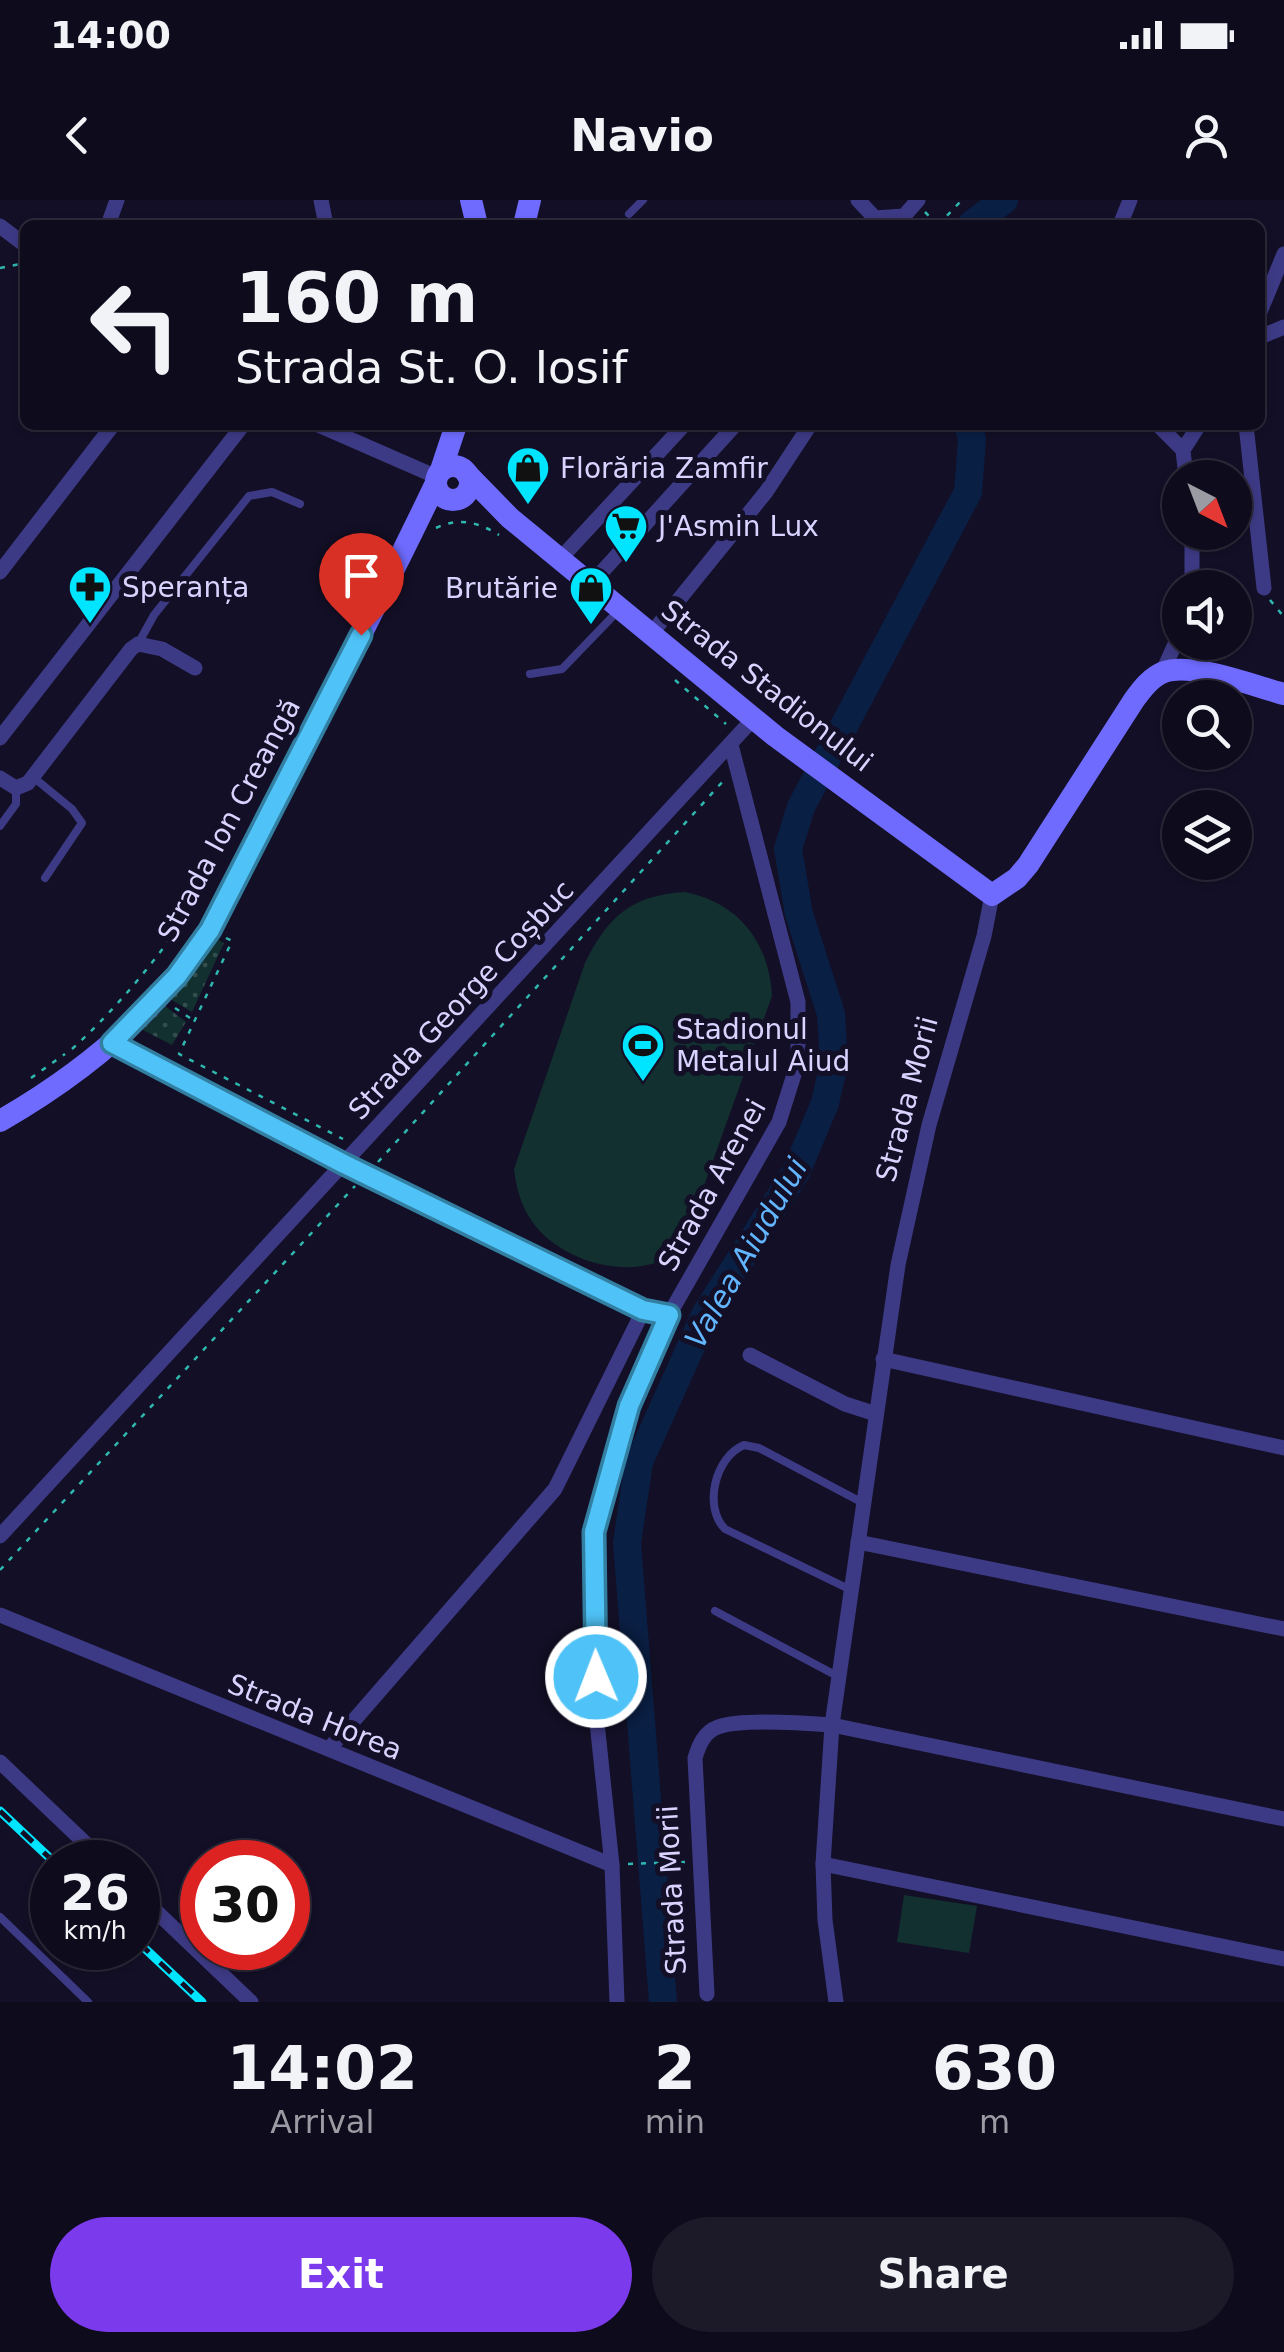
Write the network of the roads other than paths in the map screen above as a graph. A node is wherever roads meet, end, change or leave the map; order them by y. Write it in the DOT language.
graph roads {
  1 [pos="643,200"];
  2 [pos="892,200"];
  3 [pos="918,200"];
  4 [pos="628,214"];
  5 [pos="905,220"];
  6 [pos="1284,254"];
  7 [pos="1265,300"];
  8 [pos="109,430"];
  9 [pos="239,430"];
  10 [pos="330,430"];
  11 [pos="456,430"];
  12 [pos="679,430"];
  13 [pos="730,430"];
  14 [pos="807,430"];
  15 [pos="1163,430"];
  16 [pos="1195,430"];
  17 [pos="1247,430"];
  18 [pos="1183,450"];
  19 [pos="1184,460"];
  20 [pos="449,482"];
  21 [pos="300,504"];
  22 [pos="560,559"];
  23 [pos="0,572"];
  24 [pos="591,584"];
  25 [pos="1264,588"];
  26 [pos="620,608"];
  27 [pos="651,634"];
  28 [pos="138,644"];
  29 [pos="1168,660"];
  30 [pos="195,668"];
  31 [pos="1162,673"];
  32 [pos="530,674"];
  33 [pos="1284,694"];
  34 [pos="754,718"];
  35 [pos="0,738"];
  36 [pos="731,745"];
  37 [pos="33,777"];
  38 [pos="0,778"];
  39 [pos="16,788"];
  40 [pos="0,826"];
  41 [pos="45,878"];
  42 [pos="992,895"];
  43 [pos="112,1043"];
  44 [pos="0,1121"];
  45 [pos="344,1164"];
  46 [pos="643,1310"];
  47 [pos="669,1315"];
  48 [pos="750,1355"];
  49 [pos="883,1359"];
  50 [pos="876,1414"];
  51 [pos="1284,1448"];
  52 [pos="863,1503"];
  53 [pos="0,1536"];
  54 [pos="858,1542"];
  55 [pos="851,1590"];
  56 [pos="716,1612"];
  57 [pos="0,1614"];
  58 [pos="1284,1630"];
  59 [pos="838,1678"];
  60 [pos="832,1725"];
  61 [pos="329,1749"];
  62 [pos="0,1762"];
  63 [pos="1284,1820"];
  64 [pos="82,1840"];
  65 [pos="823,1864"];
  66 [pos="612,1865"];
  67 [pos="160,1915"];
  68 [pos="0,1917"];
  69 [pos="1284,1959"];
  70 [pos="706,1994"];
  71 [pos="88,2002"];
  72 [pos="251,2002"];
  73 [pos="617,2002"];
  74 [pos="836,2002"];
  1 -- 4 [label="lane"];
  2 -- 5 [label="street"];
  3 -- 5 [label="street"];
  6 -- 7 [label="street"];
  8 -- 23 [label="street"];
  9 -- 35 [label="street"];
  10 -- 20 [label="street"];
  11 -- 20 [label="main road, Strada Ion Creangă"];
  12 -- 22 [label="street"];
  13 -- 24 [label="street"];
  14 -- 27 [label="street"];
  15 -- 18 [label="street"];
  16 -- 18 [label="street"];
  17 -- 25 [label="street"];
  18 -- 19 [label="street"];
  20 -- 22 [label="main road, Strada Stadionului"];
  20 -- 43 [label="main road, Strada Ion Creangă"];
  21 -- 28 [label="lane"];
  22 -- 24 [label="main road, Strada Stadionului"];
  24 -- 26 [label="main road, Strada Stadionului"];
  26 -- 27 [label="main road, Strada Stadionului"];
  26 -- 32 [label="lane"];
  27 -- 34 [label="main road, Strada Stadionului"];
  28 -- 30 [label="street"];
  28 -- 37 [label="street"];
  29 -- 31 [label="street"];
  31 -- 33 [label="main road"];
  31 -- 42 [label="main road"];
  34 -- 36 [label="street, Strada George Coșbuc"];
  34 -- 42 [label="main road, Strada Stadionului"];
  36 -- 45 [label="street, Strada George Coșbuc"];
  36 -- 47 [label="street, Strada Arenei"];
  37 -- 39 [label="street"];
  37 -- 41 [label="lane"];
  38 -- 39 [label="street"];
  39 -- 40 [label="lane"];
  42 -- 49 [label="street, Strada Morii"];
  43 -- 44 [label="main road, Strada Ion Creangă"];
  43 -- 45 [label="street"];
  45 -- 46 [label="street"];
  45 -- 53 [label="street, Strada George Coșbuc"];
  46 -- 47 [label="street"];
  46 -- 61 [label="street"];
  47 -- 66 [label="street, Strada Arenei"];
  48 -- 50 [label="street"];
  49 -- 50 [label="street, Strada Morii"];
  49 -- 51 [label="street"];
  50 -- 52 [label="street, Strada Morii"];
  52 -- 54 [label="street, Strada Morii"];
  52 -- 55 [label="lane"];
  54 -- 55 [label="street, Strada Morii"];
  54 -- 58 [label="street"];
  55 -- 59 [label="street, Strada Morii"];
  56 -- 59 [label="lane"];
  57 -- 61 [label="street, Strada Horea"];
  59 -- 60 [label="street, Strada Morii"];
  60 -- 63 [label="street"];
  60 -- 65 [label="street, Strada Morii"];
  60 -- 70 [label="street, Strada Morii"];
  61 -- 66 [label="street, Strada Horea"];
  62 -- 64 [label="street"];
  65 -- 69 [label="street"];
  65 -- 74 [label="street, Strada Morii"];
  66 -- 73 [label="street, Strada Arenei"];
  67 -- 72 [label="street"];
  68 -- 71 [label="lane"];
}
